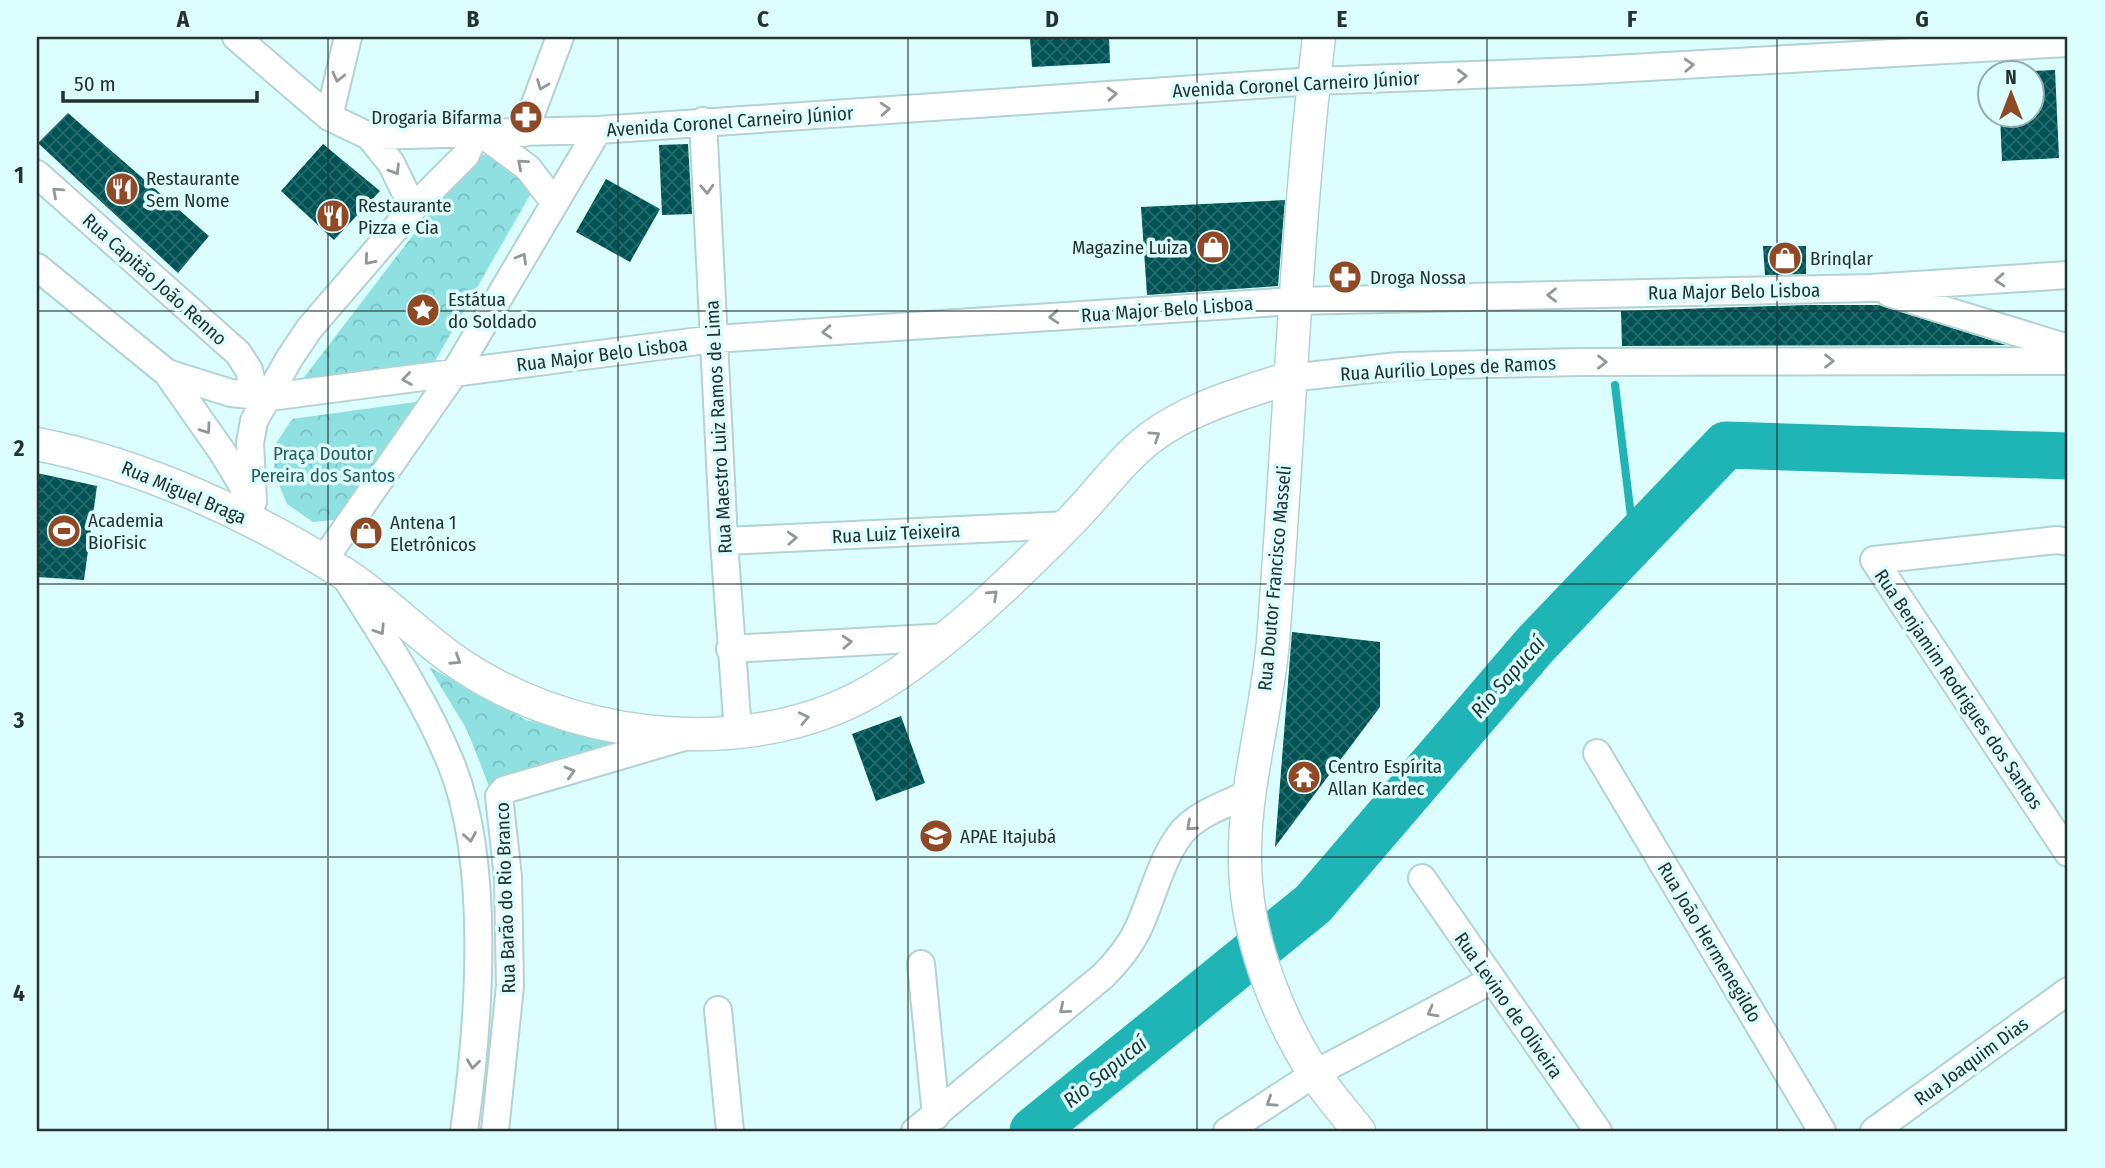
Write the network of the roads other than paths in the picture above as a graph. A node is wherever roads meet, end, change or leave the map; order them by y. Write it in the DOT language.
graph roads {
  1 [pos="236,37"];
  2 [pos="348,37"];
  3 [pos="560,37"];
  4 [pos="1319,37"];
  5 [pos="2068,43"];
  6 [pos="1314,81"];
  7 [pos="329,117"];
  8 [pos="703,121"];
  9 [pos="598,130"];
  10 [pos="524,133"];
  11 [pos="478,134"];
  12 [pos="369,136"];
  13 [pos="37,173"];
  14 [pos="555,202"];
  15 [pos="413,208"];
  16 [pos="37,267"];
  17 [pos="2068,275"];
  18 [pos="1870,288"];
  19 [pos="1294,301"];
  20 [pos="714,339"];
  21 [pos="2068,348"];
  22 [pos="2068,361"];
  23 [pos="455,372"];
  24 [pos="167,373"];
  25 [pos="1289,378"];
  26 [pos="262,397"];
  27 [pos="37,444"];
  28 [pos="253,502"];
  29 [pos="1068,525"];
  30 [pos="270,529"];
  31 [pos="724,541"];
  32 [pos="2068,541"];
  33 [pos="333,567"];
  34 [pos="948,637"];
  35 [pos="730,649"];
  36 [pos="738,732"];
  37 [pos="686,737"];
  38 [pos="1597,753"];
  39 [pos="1250,793"];
  40 [pos="2068,853"];
  41 [pos="1422,878"];
  42 [pos="921,964"];
  43 [pos="1492,980"];
  44 [pos="2068,991"];
  45 [pos="718,1010"];
  46 [pos="1314,1074"];
  47 [pos="925,1124"];
  48 [pos="464,1131"];
  49 [pos="495,1131"];
  50 [pos="730,1131"];
  51 [pos="1227,1131"];
  52 [pos="1359,1131"];
  53 [pos="1598,1131"];
  54 [pos="1822,1131"];
  55 [pos="1874,1131"];
  1 -- 7 [label="street"];
  2 -- 7 [label="street, one-way"];
  3 -- 10 [label="street, one-way"];
  4 -- 6 [label="main road, Rua Doutor Francisco Masseli"];
  6 -- 5 [label="street, Avenida Coronel Carneiro Júnior, one-way"];
  8 -- 6 [label="street, Avenida Coronel Carneiro Júnior, one-way"];
  6 -- 19 [label="main road, Rua Doutor Francisco Masseli"];
  7 -- 12 [label="street"];
  8 -- 9 [label="street, Avenida Coronel Carneiro Júnior"];
  8 -- 20 [label="street, Rua Maestro Luiz Ramos de Lima, one-way"];
  9 -- 10 [label="street, Avenida Coronel Carneiro Júnior"];
  9 -- 14 [label="street"];
  10 -- 11 [label="street, Avenida Coronel Carneiro Júnior"];
  11 -- 12 [label="street"];
  14 -- 11 [label="street, one-way"];
  11 -- 15 [label="street"];
  12 -- 15 [label="street, one-way"];
  26 -- 13 [label="street, Rua Capitão João Renno, one-way"];
  23 -- 14 [label="street, one-way"];
  15 -- 26 [label="street, one-way"];
  16 -- 24 [label="street"];
  17 -- 18 [label="street, Rua Major Belo Lisboa, one-way"];
  18 -- 19 [label="street, Rua Major Belo Lisboa, one-way"];
  18 -- 21 [label="street"];
  19 -- 20 [label="street, Rua Major Belo Lisboa, one-way"];
  19 -- 25 [label="main road, Rua Doutor Francisco Masseli"];
  20 -- 23 [label="street, Rua Major Belo Lisboa"];
  20 -- 31 [label="street, Rua Maestro Luiz Ramos de Lima"];
  25 -- 22 [label="street, Rua Aurílio Lopes de Ramos, one-way"];
  23 -- 26 [label="street, Rua Major Belo Lisboa, one-way"];
  23 -- 33 [label="street"];
  24 -- 26 [label="street, Rua Major Belo Lisboa"];
  24 -- 28 [label="street, one-way"];
  29 -- 25 [label="main road, Rua Aurílio Lopes de Ramos, one-way"];
  25 -- 39 [label="main road, Rua Doutor Francisco Masseli"];
  26 -- 28 [label="street"];
  27 -- 30 [label="main road, Rua Miguel Braga"];
  28 -- 30 [label="street"];
  31 -- 29 [label="street, Rua Luiz Teixeira, one-way"];
  34 -- 29 [label="main road, Rua Aurílio Lopes de Ramos, one-way"];
  30 -- 33 [label="main road, Rua Miguel Braga"];
  31 -- 35 [label="street, Rua Maestro Luiz Ramos de Lima"];
  32 -- 40 [label="street, Rua Benjamim Rodrigues dos Santos"];
  33 -- 37 [label="main road, Rua Miguel Braga, one-way"];
  33 -- 48 [label="street, Rua Barão do Rio Branco, one-way"];
  35 -- 34 [label="street, one-way"];
  36 -- 34 [label="main road, Rua Aurílio Lopes de Ramos, one-way"];
  35 -- 36 [label="street, Rua Maestro Luiz Ramos de Lima"];
  36 -- 37 [label="main road, Rua Aurílio Lopes de Ramos"];
  49 -- 37 [label="street, Rua Barão do Rio Branco, one-way"];
  38 -- 54 [label="street, Rua João Hermenegildo"];
  39 -- 46 [label="main road, Rua Doutor Francisco Masseli"];
  39 -- 47 [label="street, one-way"];
  41 -- 43 [label="street, Rua Levino de Oliveira"];
  42 -- 47 [label="street"];
  43 -- 46 [label="street, one-way"];
  43 -- 53 [label="street, Rua Levino de Oliveira"];
  44 -- 55 [label="street, Rua Joaquim Dias"];
  45 -- 50 [label="street"];
  46 -- 51 [label="street, one-way"];
  46 -- 52 [label="main road, Rua Doutor Francisco Masseli"];
}
